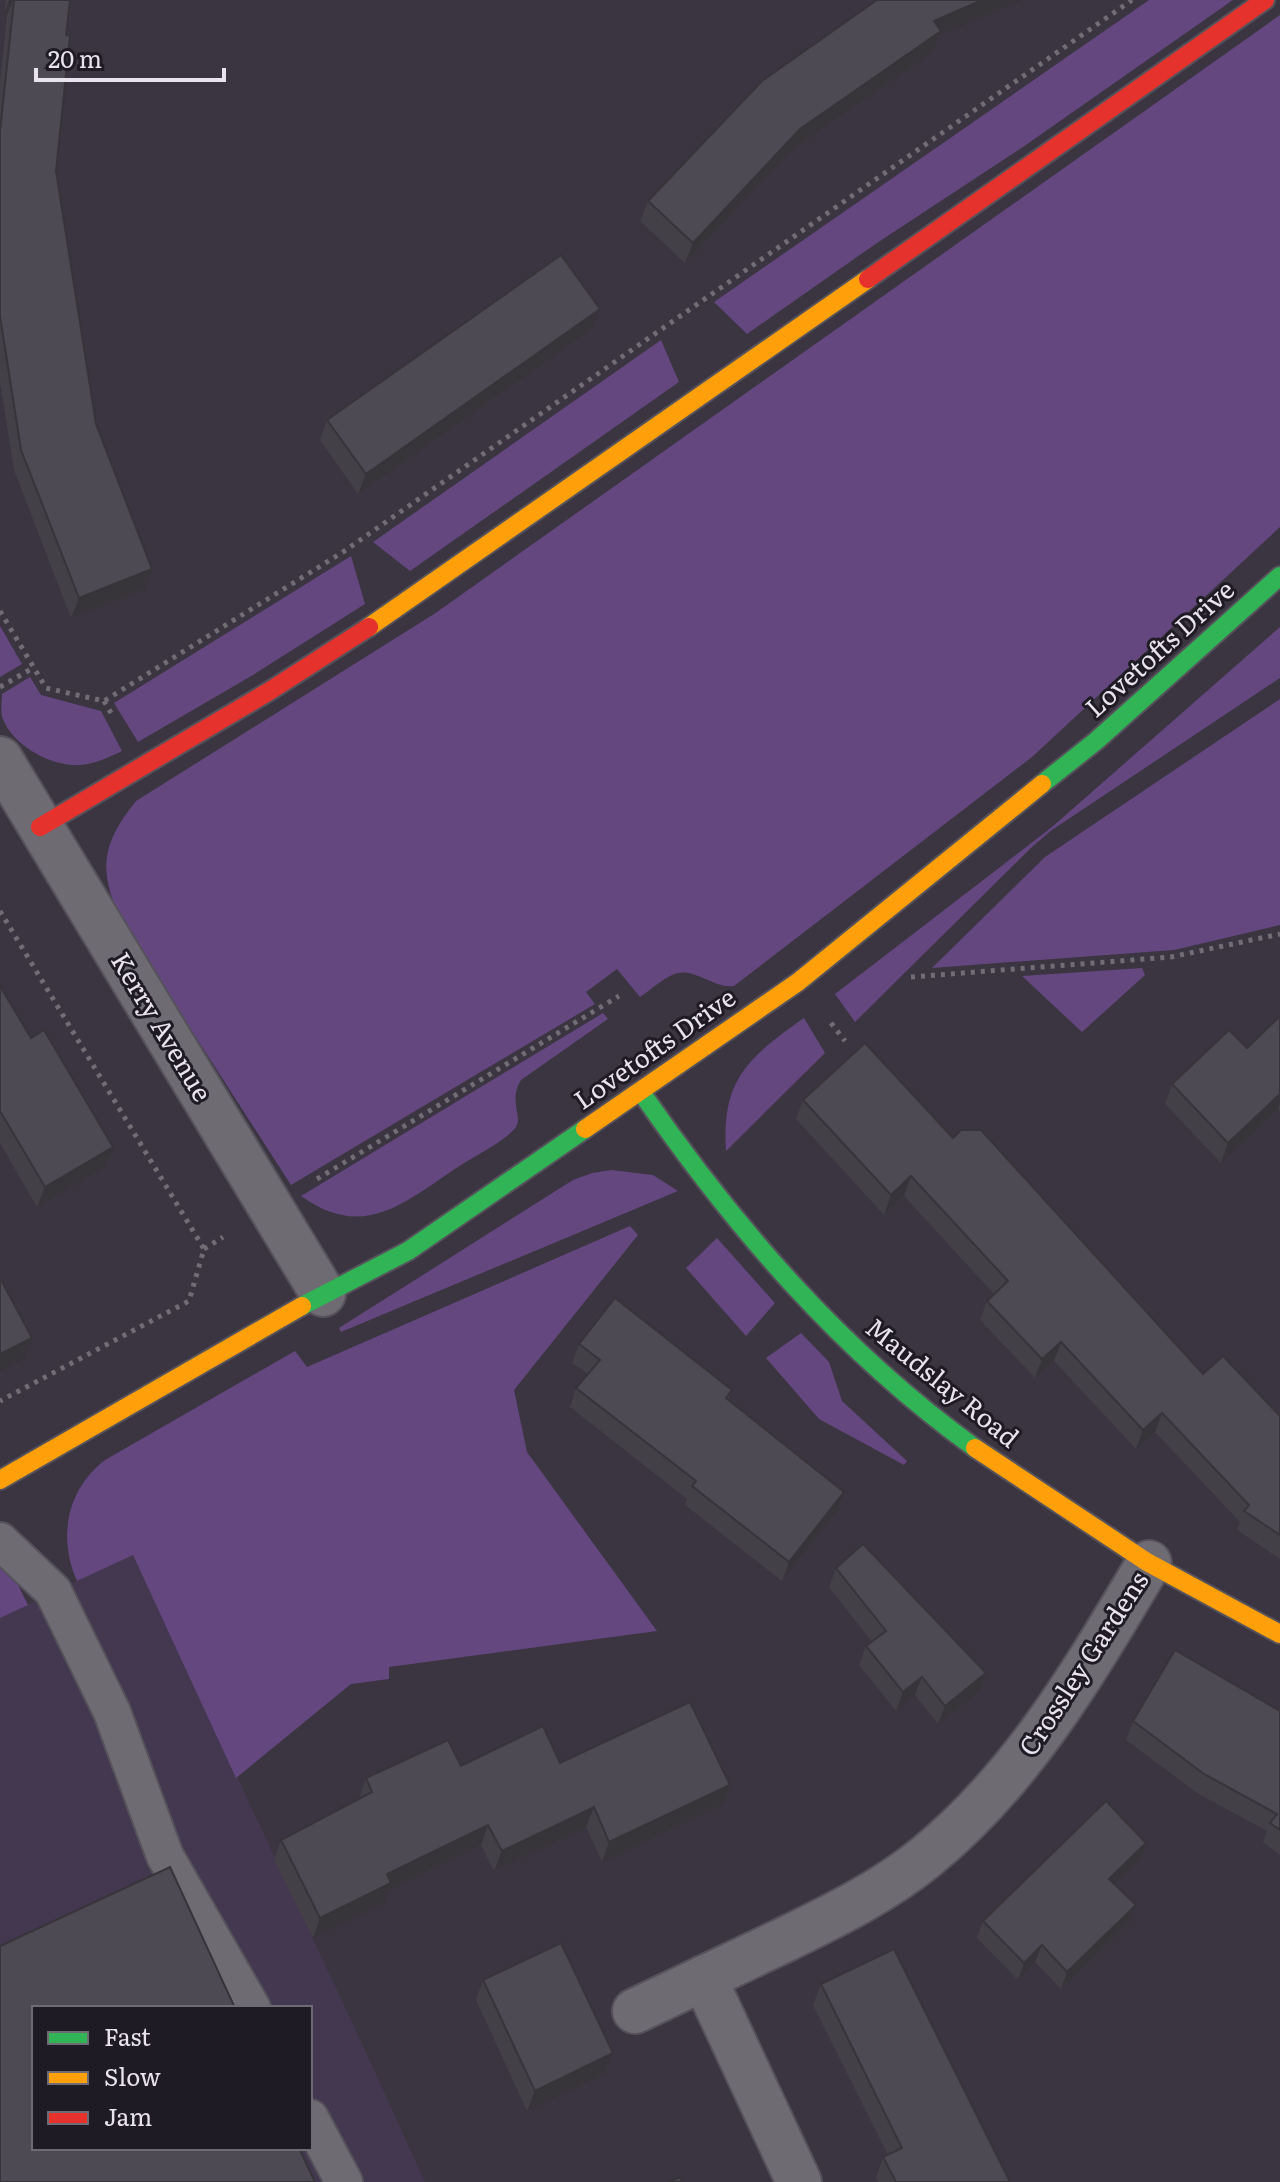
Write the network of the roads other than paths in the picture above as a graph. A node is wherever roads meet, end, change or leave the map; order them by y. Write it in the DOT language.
graph roads {
  1 [pos="1265,0"];
  2 [pos="1280,576"];
  3 [pos="0,759"];
  4 [pos="40,827"];
  5 [pos="641,1092"];
  6 [pos="323,1294"];
  7 [pos="0,1480"];
  8 [pos="0,1541"];
  9 [pos="1149,1563"];
  10 [pos="1280,1634"];
  11 [pos="704,1978"];
  12 [pos="251,2006"];
  13 [pos="635,2011"];
  14 [pos="312,2122"];
  15 [pos="344,2182"];
  16 [pos="799,2182"];
  1 -- 4 [label="street"];
  2 -- 5 [label="street, Lovetofts Drive"];
  3 -- 4 [label="street, Kerry Avenue"];
  4 -- 6 [label="street, Kerry Avenue"];
  5 -- 6 [label="street, Lovetofts Drive"];
  5 -- 9 [label="street, Maudslay Road"];
  6 -- 7 [label="street, Lovetofts Drive"];
  8 -- 12 [label="lane"];
  9 -- 10 [label="street, Maudslay Road"];
  9 -- 11 [label="street, Crossley Gardens"];
  11 -- 13 [label="street, Crossley Gardens"];
  11 -- 16 [label="street"];
  14 -- 15 [label="lane"];
}
